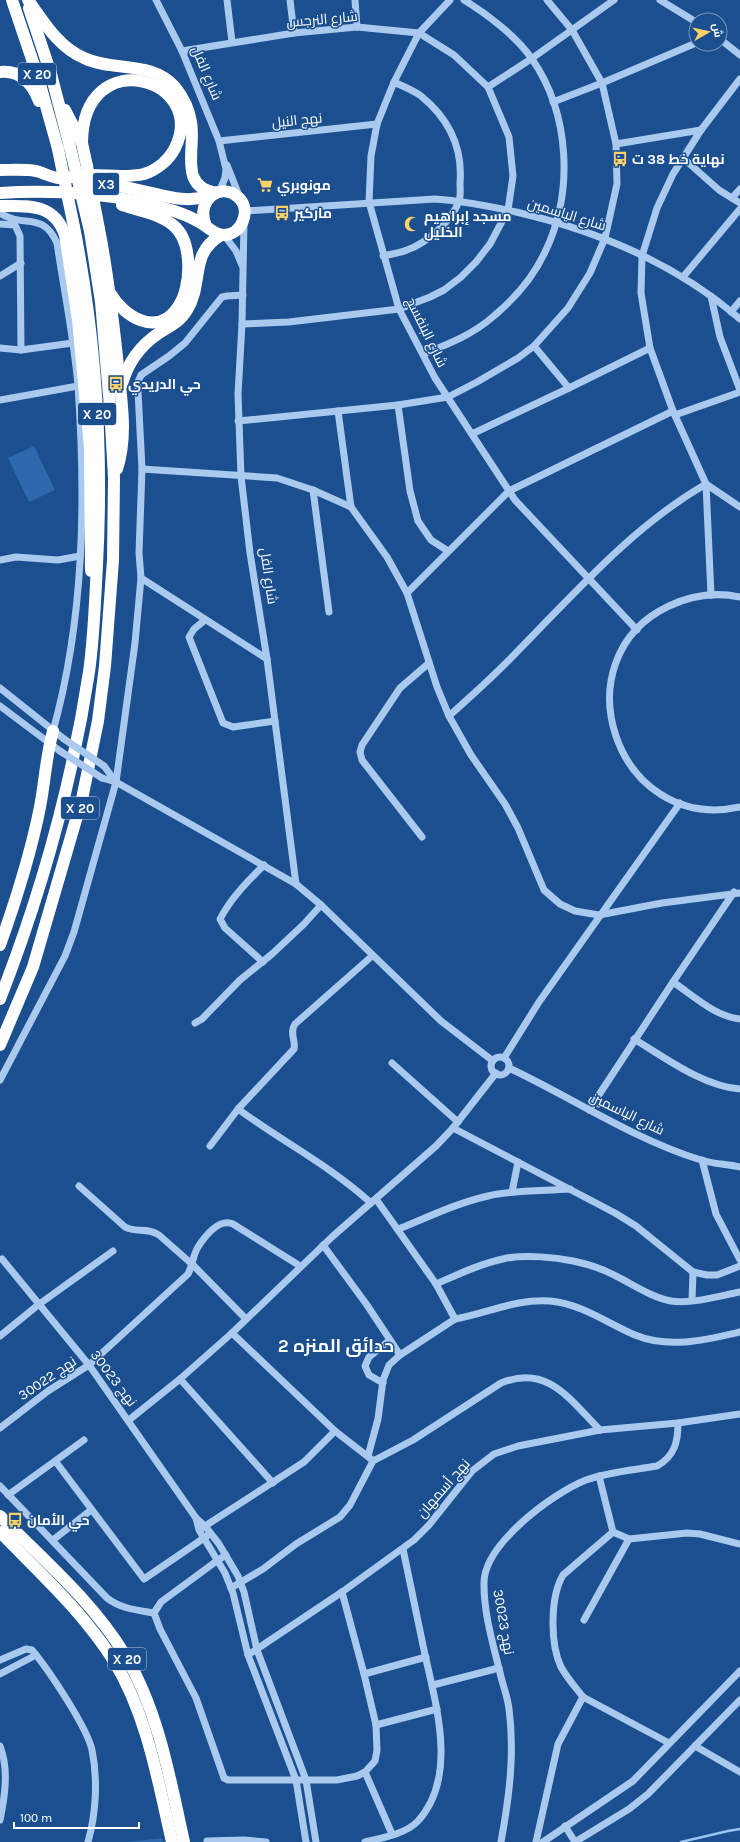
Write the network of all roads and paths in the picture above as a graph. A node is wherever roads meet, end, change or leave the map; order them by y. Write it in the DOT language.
graph roads {
  1 [pos="12,0"];
  2 [pos="27,0"];
  3 [pos="156,0"];
  4 [pos="227,0"];
  5 [pos="290,0"];
  6 [pos="355,0"];
  7 [pos="450,0"];
  8 [pos="464,0"];
  9 [pos="547,0"];
  10 [pos="614,0"];
  11 [pos="660,0"];
  12 [pos="688,17"];
  13 [pos="357,27"];
  14 [pos="572,30"];
  15 [pos="294,33"];
  16 [pos="419,33"];
  17 [pos="232,42"];
  18 [pos="728,45"];
  19 [pos="688,47"];
  20 [pos="182,51"];
  21 [pos="740,55"];
  22 [pos="531,59"];
  23 [pos="0,72"];
  24 [pos="740,79"];
  25 [pos="394,82"];
  26 [pos="602,83"];
  27 [pos="488,87"];
  28 [pos="553,102"];
  29 [pos="377,124"];
  30 [pos="701,130"];
  31 [pos="219,141"];
  32 [pos="616,144"];
  33 [pos="76,145"];
  34 [pos="58,149"];
  35 [pos="683,158"];
  36 [pos="225,161"];
  37 [pos="0,170"];
  38 [pos="0,178"];
  39 [pos="58,178"];
  40 [pos="740,189"];
  41 [pos="0,193"];
  42 [pos="215,194"];
  43 [pos="100,196"];
  44 [pos="732,198"];
  45 [pos="459,200"];
  46 [pos="369,202"];
  47 [pos="740,203"];
  48 [pos="0,206"];
  49 [pos="740,209"];
  50 [pos="508,210"];
  51 [pos="244,211"];
  52 [pos="0,213"];
  53 [pos="557,221"];
  54 [pos="0,224"];
  55 [pos="206,226"];
  56 [pos="94,230"];
  57 [pos="223,235"];
  58 [pos="605,238"];
  59 [pos="383,256"];
  60 [pos="642,256"];
  61 [pos="21,263"];
  62 [pos="243,271"];
  63 [pos="0,276"];
  64 [pos="683,277"];
  65 [pos="110,293"];
  66 [pos="243,295"];
  67 [pos="711,296"];
  68 [pos="740,301"];
  69 [pos="399,309"];
  70 [pos="731,312"];
  71 [pos="740,319"];
  72 [pos="242,324"];
  73 [pos="73,343"];
  74 [pos="534,346"];
  75 [pos="0,348"];
  76 [pos="650,348"];
  77 [pos="21,350"];
  78 [pos="423,354"];
  79 [pos="78,386"];
  80 [pos="569,388"];
  81 [pos="740,391"];
  82 [pos="121,397"];
  83 [pos="448,397"];
  84 [pos="0,400"];
  85 [pos="398,405"];
  86 [pos="338,411"];
  87 [pos="674,413"];
  88 [pos="238,421"];
  89 [pos="472,434"];
  90 [pos="142,469"];
  91 [pos="241,476"];
  92 [pos="114,478"];
  93 [pos="706,484"];
  94 [pos="313,490"];
  95 [pos="509,491"];
  96 [pos="351,507"];
  97 [pos="740,508"];
  98 [pos="448,551"];
  99 [pos="80,556"];
  100 [pos="0,560"];
  101 [pos="141,578"];
  102 [pos="588,578"];
  103 [pos="407,594"];
  104 [pos="711,595"];
  105 [pos="96,596"];
  106 [pos="740,598"];
  107 [pos="329,612"];
  108 [pos="206,620"];
  109 [pos="637,630"];
  110 [pos="267,659"];
  111 [pos="429,663"];
  112 [pos="0,688"];
  113 [pos="0,706"];
  114 [pos="449,716"];
  115 [pos="275,721"];
  116 [pos="53,731"];
  117 [pos="55,747"];
  118 [pos="116,782"];
  119 [pos="680,803"];
  120 [pos="740,807"];
  121 [pos="422,837"];
  122 [pos="264,865"];
  123 [pos="296,884"];
  124 [pos="737,893"];
  125 [pos="321,906"];
  126 [pos="600,915"];
  127 [pos="0,945"];
  128 [pos="372,956"];
  129 [pos="263,962"];
  130 [pos="673,982"];
  131 [pos="0,999"];
  132 [pos="740,1019"];
  133 [pos="195,1023"];
  134 [pos="634,1039"];
  135 [pos="0,1045"];
  136 [pos="504,1058"];
  137 [pos="493,1062"];
  138 [pos="392,1063"];
  139 [pos="509,1068"];
  140 [pos="496,1073"];
  141 [pos="0,1080"];
  142 [pos="740,1089"];
  143 [pos="238,1109"];
  144 [pos="589,1110"];
  145 [pos="456,1125"];
  146 [pos="210,1146"];
  147 [pos="702,1160"];
  148 [pos="518,1162"];
  149 [pos="740,1166"];
  150 [pos="79,1186"];
  151 [pos="570,1190"];
  152 [pos="512,1192"];
  153 [pos="374,1201"];
  154 [pos="399,1229"];
  155 [pos="323,1245"];
  156 [pos="113,1251"];
  157 [pos="2,1260"];
  158 [pos="740,1260"];
  159 [pos="193,1265"];
  160 [pos="300,1266"];
  161 [pos="740,1266"];
  162 [pos="694,1272"];
  163 [pos="436,1284"];
  164 [pos="740,1292"];
  165 [pos="692,1300"];
  166 [pos="38,1305"];
  167 [pos="246,1318"];
  168 [pos="454,1319"];
  169 [pos="740,1332"];
  170 [pos="232,1333"];
  171 [pos="0,1336"];
  172 [pos="390,1340"];
  173 [pos="400,1355"];
  174 [pos="89,1365"];
  175 [pos="180,1380"];
  176 [pos="383,1383"];
  177 [pos="740,1414"];
  178 [pos="129,1420"];
  179 [pos="678,1423"];
  180 [pos="0,1428"];
  181 [pos="600,1430"];
  182 [pos="335,1431"];
  183 [pos="84,1440"];
  184 [pos="371,1458"];
  185 [pos="56,1462"];
  186 [pos="599,1476"];
  187 [pos="273,1483"];
  188 [pos="0,1486"];
  189 [pos="8,1495"];
  190 [pos="91,1510"];
  191 [pos="0,1516"];
  192 [pos="202,1528"];
  193 [pos="0,1532"];
  194 [pos="613,1532"];
  195 [pos="210,1533"];
  196 [pos="204,1538"];
  197 [pos="629,1539"];
  198 [pos="53,1540"];
  199 [pos="740,1544"];
  200 [pos="403,1549"];
  201 [pos="226,1555"];
  202 [pos="218,1560"];
  203 [pos="241,1583"];
  204 [pos="231,1588"];
  205 [pos="342,1592"];
  206 [pos="154,1613"];
  207 [pos="584,1620"];
  208 [pos="257,1650"];
  209 [pos="36,1655"];
  210 [pos="248,1655"];
  211 [pos="426,1657"];
  212 [pos="0,1660"];
  213 [pos="499,1668"];
  214 [pos="740,1671"];
  215 [pos="0,1674"];
  216 [pos="364,1674"];
  217 [pos="433,1685"];
  218 [pos="583,1697"];
  219 [pos="740,1700"];
  220 [pos="437,1709"];
  221 [pos="376,1725"];
  222 [pos="669,1743"];
  223 [pos="0,1746"];
  224 [pos="695,1746"];
  225 [pos="366,1772"];
  226 [pos="740,1772"];
  227 [pos="296,1780"];
  228 [pos="306,1780"];
  229 [pos="0,1820"];
  230 [pos="564,1826"];
  231 [pos="392,1834"];
  232 [pos="207,1841"];
  233 [pos="88,1842"];
  234 [pos="172,1842"];
  235 [pos="184,1842"];
  236 [pos="266,1842"];
  237 [pos="306,1842"];
  238 [pos="316,1842"];
  239 [pos="365,1842"];
  240 [pos="501,1842"];
  241 [pos="536,1842"];
  242 [pos="543,1842"];
  243 [pos="575,1842"];
  1 -- 34 [label="highway, X 20"];
  2 -- 33 [label="highway, X 20"];
  2 -- 42 [label="highway"];
  3 -- 20 [label="street, شارع الفل"];
  4 -- 17 [label="street"];
  5 -- 15 [label="street"];
  6 -- 13 [label="street"];
  7 -- 16 [label="street, شارع البنفسج"];
  8 -- 22 [label="street"];
  9 -- 14 [label="street"];
  10 -- 14 [label="street"];
  11 -- 12 [label="street"];
  13 -- 15 [label="street, شارع النرجس"];
  13 -- 16 [label="street, شارع النرجس"];
  14 -- 22 [label="street"];
  14 -- 26 [label="street"];
  15 -- 17 [label="street, شارع النرجس"];
  16 -- 25 [label="street, شارع البنفسج"];
  16 -- 27 [label="street, شارع النرجس"];
  17 -- 20 [label="street, شارع النرجس"];
  18 -- 21 [label="street"];
  19 -- 26 [label="street"];
  20 -- 31 [label="street, شارع الفل"];
  22 -- 27 [label="street"];
  22 -- 28 [label="street"];
  23 -- 34 [label="highway"];
  24 -- 30 [label="street"];
  25 -- 29 [label="street, شارع البنفسج"];
  25 -- 45 [label="street"];
  26 -- 28 [label="street"];
  26 -- 32 [label="street"];
  27 -- 50 [label="street, شارع النرجس"];
  28 -- 53 [label="street"];
  29 -- 31 [label="street, نهج النيل"];
  29 -- 46 [label="street, شارع البنفسج"];
  30 -- 32 [label="street"];
  30 -- 35 [label="street"];
  31 -- 36 [label="street, شارع الفل"];
  32 -- 58 [label="street"];
  33 -- 39 [label="highway"];
  33 -- 56 [label="highway, X 20, bridge"];
  33 -- 56 [label="highway, bridge"];
  34 -- 105 [label="highway, X 20, bridge"];
  35 -- 44 [label="street"];
  35 -- 60 [label="street"];
  36 -- 42 [label="street"];
  36 -- 51 [label="street"];
  37 -- 39 [label="highway"];
  38 -- 39 [label="highway, X3"];
  39 -- 42 [label="highway, X3"];
  40 -- 44 [label="street"];
  41 -- 43 [label="highway, X3"];
  42 -- 51 [label="highway"];
  42 -- 55 [label="highway"];
  43 -- 55 [label="highway, X3"];
  43 -- 65 [label="highway"];
  44 -- 47 [label="street"];
  45 -- 46 [label="street, شارع الياسمين"];
  45 -- 50 [label="street, شارع الياسمين"];
  45 -- 59 [label="street"];
  46 -- 51 [label="street, شارع الياسمين"];
  46 -- 59 [label="street, شارع البنفسج"];
  48 -- 105 [label="highway"];
  49 -- 64 [label="street"];
  50 -- 53 [label="street, شارع الياسمين"];
  50 -- 69 [label="street, شارع النرجس"];
  51 -- 57 [label="highway"];
  51 -- 62 [label="street, شارع الفل"];
  52 -- 73 [label="street"];
  53 -- 58 [label="street, شارع الياسمين"];
  53 -- 78 [label="street"];
  54 -- 61 [label="street"];
  55 -- 57 [label="highway"];
  56 -- 65 [label="highway"];
  56 -- 92 [label="highway, X 20"];
  57 -- 62 [label="street"];
  57 -- 82 [label="highway"];
  58 -- 60 [label="street, شارع الياسمين"];
  58 -- 74 [label="street"];
  59 -- 69 [label="street, شارع البنفسج"];
  60 -- 64 [label="street, شارع الياسمين"];
  60 -- 76 [label="street"];
  61 -- 63 [label="street"];
  61 -- 77 [label="street"];
  62 -- 66 [label="street, شارع الفل"];
  64 -- 67 [label="street, شارع الياسمين"];
  65 -- 82 [label="highway"];
  66 -- 72 [label="street, شارع الفل"];
  66 -- 90 [label="street"];
  67 -- 70 [label="street, شارع الياسمين"];
  67 -- 81 [label="street"];
  68 -- 70 [label="street"];
  69 -- 72 [label="street, شارع النرجس"];
  69 -- 78 [label="street, شارع البنفسج"];
  70 -- 71 [label="street, شارع الياسمين"];
  72 -- 88 [label="street, شارع الفل"];
  73 -- 77 [label="street"];
  73 -- 79 [label="street"];
  74 -- 80 [label="street"];
  74 -- 83 [label="street"];
  75 -- 77 [label="street"];
  76 -- 80 [label="street"];
  76 -- 87 [label="street"];
  78 -- 83 [label="street, شارع البنفسج"];
  79 -- 84 [label="street"];
  79 -- 99 [label="street"];
  80 -- 89 [label="street"];
  81 -- 87 [label="street"];
  82 -- 92 [label="highway"];
  83 -- 85 [label="street"];
  83 -- 89 [label="street, شارع البنفسج"];
  85 -- 86 [label="street"];
  85 -- 98 [label="street"];
  86 -- 88 [label="street"];
  86 -- 96 [label="street"];
  87 -- 93 [label="street"];
  87 -- 95 [label="street"];
  88 -- 91 [label="street, شارع الفل"];
  89 -- 95 [label="street, شارع البنفسج"];
  90 -- 91 [label="street"];
  90 -- 101 [label="street"];
  91 -- 94 [label="street"];
  91 -- 110 [label="street, شارع الفل"];
  92 -- 135 [label="highway, X 20"];
  93 -- 97 [label="street"];
  93 -- 102 [label="street"];
  93 -- 104 [label="street"];
  94 -- 96 [label="street"];
  94 -- 107 [label="street"];
  95 -- 98 [label="street"];
  95 -- 102 [label="street, شارع البنفسج"];
  96 -- 103 [label="street"];
  98 -- 103 [label="street"];
  99 -- 100 [label="street"];
  99 -- 116 [label="street"];
  101 -- 108 [label="street"];
  101 -- 118 [label="street"];
  102 -- 109 [label="street, شارع البنفسج"];
  102 -- 114 [label="street"];
  103 -- 111 [label="street"];
  104 -- 106 [label="street"];
  104 -- 109 [label="street"];
  105 -- 131 [label="highway, X 20"];
  108 -- 110 [label="street"];
  108 -- 115 [label="street"];
  109 -- 119 [label="street"];
  110 -- 115 [label="street, شارع الفل"];
  111 -- 114 [label="street"];
  111 -- 121 [label="street"];
  112 -- 116 [label="street"];
  113 -- 117 [label="street"];
  114 -- 126 [label="street"];
  115 -- 123 [label="street, شارع الفل"];
  116 -- 117 [label="highway"];
  116 -- 118 [label="street, bridge"];
  117 -- 118 [label="street, bridge"];
  117 -- 127 [label="highway"];
  118 -- 122 [label="street"];
  118 -- 141 [label="street"];
  119 -- 120 [label="street"];
  119 -- 126 [label="street"];
  122 -- 123 [label="street"];
  122 -- 129 [label="street"];
  123 -- 125 [label="street"];
  124 -- 126 [label="street"];
  124 -- 130 [label="street"];
  125 -- 128 [label="street"];
  125 -- 129 [label="street"];
  126 -- 136 [label="street"];
  128 -- 137 [label="street"];
  128 -- 143 [label="street"];
  129 -- 133 [label="street"];
  130 -- 132 [label="street"];
  130 -- 134 [label="street"];
  134 -- 142 [label="street"];
  134 -- 144 [label="street"];
  136 -- 137 [label="street"];
  136 -- 139 [label="street"];
  137 -- 140 [label="street"];
  138 -- 145 [label="street"];
  139 -- 140 [label="street"];
  139 -- 144 [label="street, شارع الياسمين"];
  140 -- 145 [label="street"];
  143 -- 146 [label="street"];
  143 -- 153 [label="street"];
  144 -- 147 [label="street, شارع الياسمين"];
  145 -- 148 [label="street"];
  145 -- 153 [label="street"];
  147 -- 149 [label="street, شارع الياسمين"];
  147 -- 158 [label="street"];
  148 -- 151 [label="street"];
  148 -- 152 [label="street"];
  150 -- 159 [label="street"];
  151 -- 152 [label="street"];
  151 -- 162 [label="street"];
  152 -- 154 [label="street"];
  153 -- 154 [label="street"];
  153 -- 155 [label="street"];
  154 -- 163 [label="street"];
  155 -- 160 [label="street"];
  155 -- 172 [label="street"];
  156 -- 166 [label="street"];
  157 -- 166 [label="street, نهج 30023"];
  159 -- 160 [label="street"];
  159 -- 167 [label="street"];
  159 -- 174 [label="street, نهج 30022"];
  160 -- 167 [label="street"];
  161 -- 162 [label="street"];
  162 -- 165 [label="street"];
  163 -- 165 [label="street"];
  163 -- 168 [label="street"];
  164 -- 165 [label="street"];
  166 -- 171 [label="street"];
  166 -- 174 [label="street, نهج 30023"];
  167 -- 170 [label="street"];
  168 -- 169 [label="street"];
  168 -- 173 [label="street"];
  170 -- 175 [label="street"];
  170 -- 182 [label="street"];
  172 -- 173 [label="street"];
  172 -- 176 [label="street"];
  173 -- 176 [label="street"];
  174 -- 178 [label="street, نهج 30023"];
  174 -- 180 [label="street, نهج 30022"];
  175 -- 178 [label="street"];
  175 -- 187 [label="street"];
  176 -- 184 [label="street"];
  177 -- 179 [label="street, نهج أسمهان"];
  178 -- 192 [label="street, نهج 30023"];
  179 -- 181 [label="street, نهج أسمهان"];
  179 -- 186 [label="street, نهج 30023"];
  181 -- 184 [label="street"];
  181 -- 200 [label="street, نهج أسمهان"];
  182 -- 184 [label="street"];
  182 -- 187 [label="street"];
  183 -- 185 [label="street"];
  184 -- 203 [label="street"];
  185 -- 189 [label="street"];
  185 -- 190 [label="street"];
  186 -- 194 [label="street"];
  186 -- 213 [label="street, نهج 30023"];
  187 -- 192 [label="street"];
  188 -- 189 [label="street"];
  189 -- 198 [label="street"];
  190 -- 196 [label="street"];
  190 -- 198 [label="street"];
  191 -- 235 [label="highway, X 20"];
  192 -- 195 [label="street, نهج 30023"];
  192 -- 196 [label="street, نهج 30023"];
  193 -- 234 [label="highway, X 20"];
  194 -- 197 [label="street"];
  194 -- 218 [label="street"];
  195 -- 196 [label="street"];
  195 -- 201 [label="street, نهج 30023"];
  196 -- 202 [label="street, نهج 30023"];
  197 -- 199 [label="street"];
  197 -- 207 [label="street"];
  198 -- 206 [label="street"];
  200 -- 205 [label="street, نهج أسمهان"];
  200 -- 211 [label="street"];
  201 -- 202 [label="street"];
  201 -- 203 [label="street, نهج 30023"];
  202 -- 204 [label="street, نهج 30023"];
  202 -- 206 [label="street"];
  203 -- 204 [label="street"];
  203 -- 208 [label="street, نهج 30023"];
  204 -- 210 [label="street, نهج 30023"];
  205 -- 208 [label="street, نهج أسمهان"];
  205 -- 216 [label="street"];
  206 -- 227 [label="street"];
  208 -- 210 [label="street, نهج أسمهان"];
  208 -- 228 [label="street, نهج 30023"];
  209 -- 212 [label="street"];
  209 -- 215 [label="street"];
  209 -- 233 [label="street"];
  210 -- 227 [label="street, نهج 30023"];
  211 -- 216 [label="street"];
  211 -- 217 [label="street"];
  213 -- 217 [label="street"];
  213 -- 240 [label="street, نهج 30023"];
  214 -- 222 [label="street"];
  216 -- 221 [label="street"];
  217 -- 220 [label="street"];
  218 -- 222 [label="street"];
  218 -- 241 [label="street"];
  219 -- 224 [label="street"];
  220 -- 221 [label="street"];
  220 -- 231 [label="street"];
  221 -- 225 [label="street"];
  222 -- 230 [label="street"];
  223 -- 229 [label="street"];
  224 -- 226 [label="street"];
  224 -- 243 [label="street"];
  225 -- 228 [label="street"];
  225 -- 231 [label="street"];
  227 -- 228 [label="street"];
  227 -- 237 [label="street, نهج 30023"];
  228 -- 238 [label="street, نهج 30023"];
  230 -- 242 [label="street"];
  230 -- 243 [label="street"];
  231 -- 239 [label="street"];
  232 -- 236 [label="street"];
}
